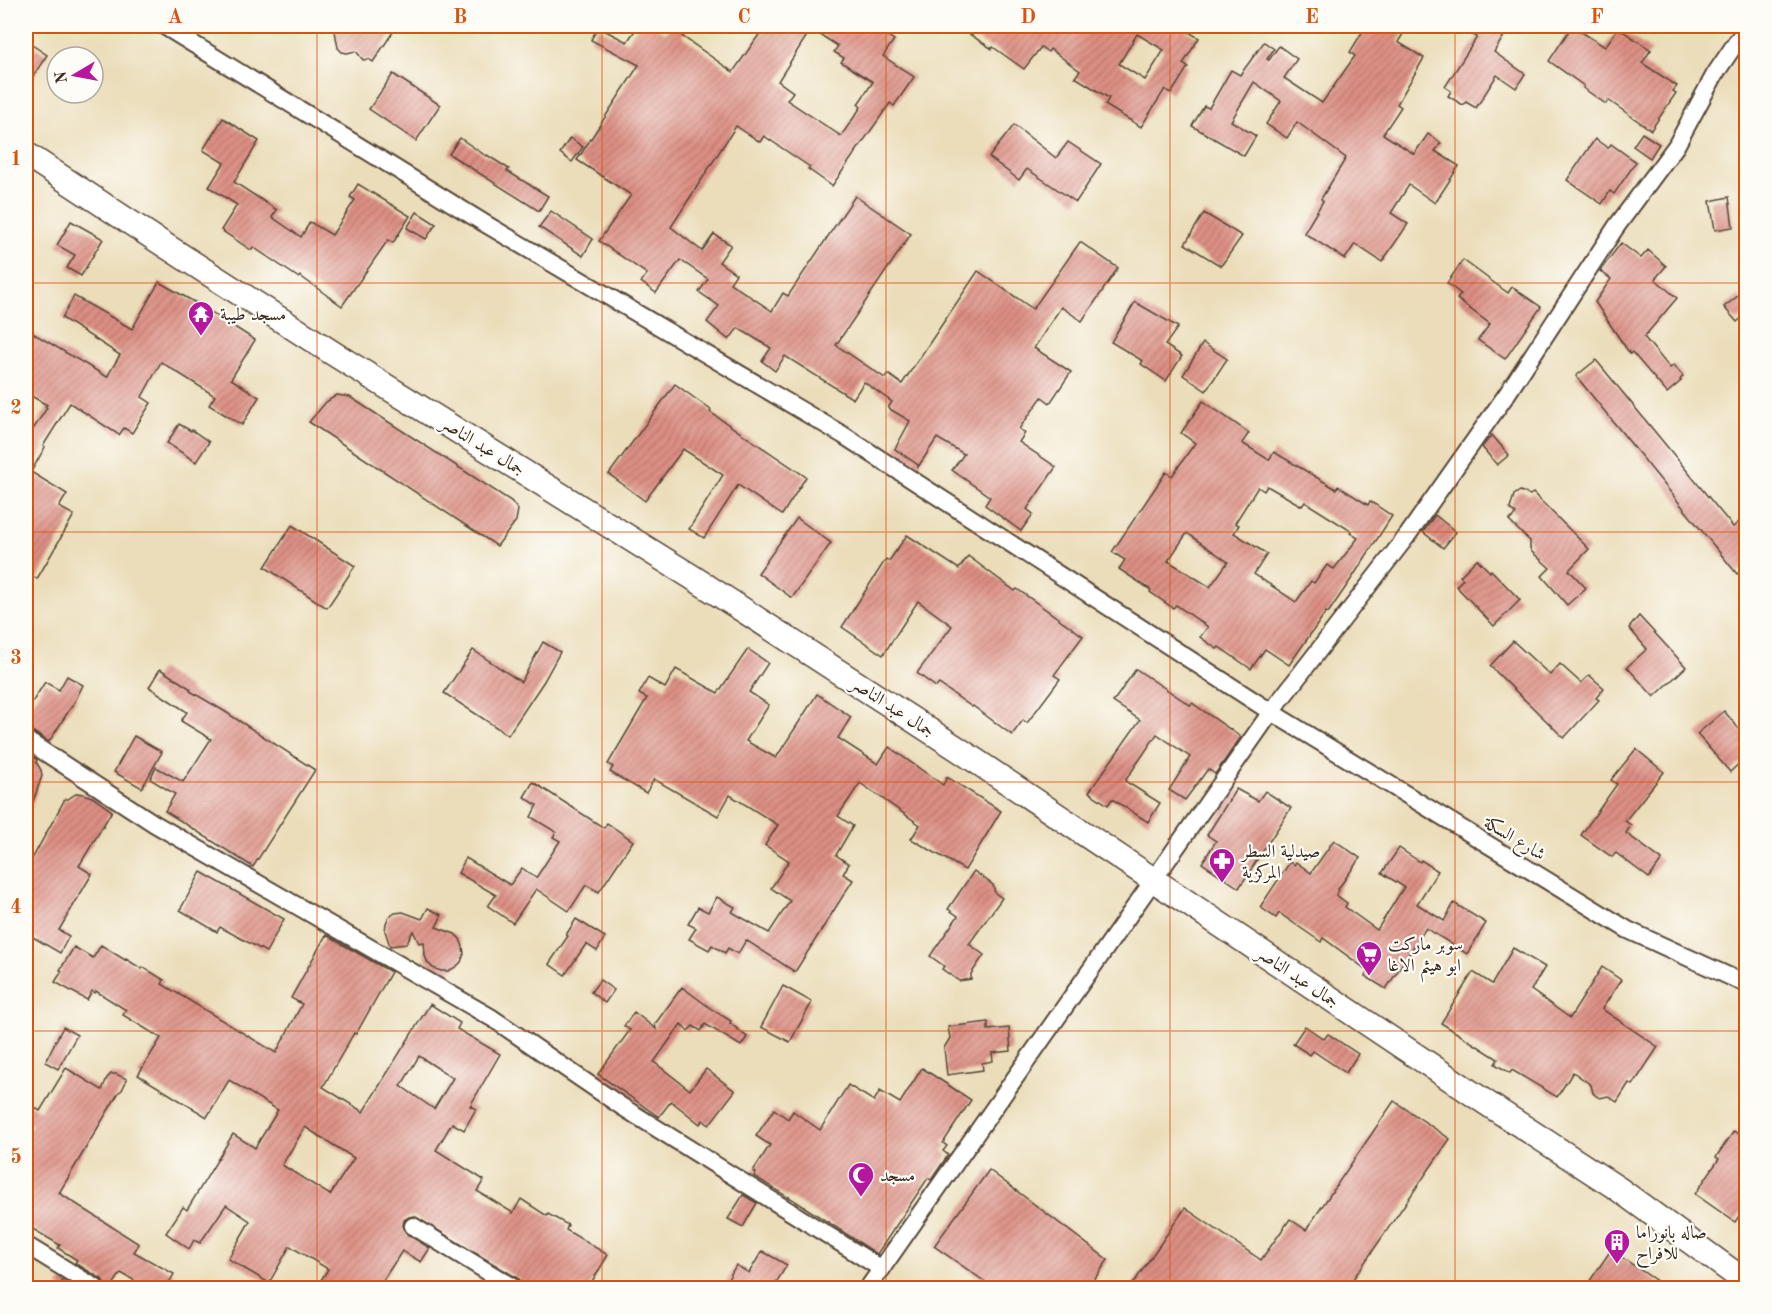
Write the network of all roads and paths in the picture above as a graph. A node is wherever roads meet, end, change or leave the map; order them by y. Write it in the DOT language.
graph roads {
  1 [pos="164,26"];
  2 [pos="1746,28"];
  3 [pos="26,154"];
  4 [pos="1270,712"];
  5 [pos="26,740"];
  6 [pos="1153,879"];
  7 [pos="1746,984"];
  8 [pos="413,1226"];
  9 [pos="26,1245"];
  10 [pos="882,1269"];
  11 [pos="1746,1282"];
  12 [pos="96,1288"];
  13 [pos="514,1288"];
  14 [pos="868,1288"];
  1 -- 4 [label="street, شارع السكة"];
  2 -- 4 [label="street"];
  3 -- 6 [label="main road, جمال عبد الناصر"];
  4 -- 6 [label="street"];
  4 -- 7 [label="street, شارع السكة"];
  5 -- 10 [label="street"];
  6 -- 10 [label="street"];
  6 -- 11 [label="main road, جمال عبد الناصر"];
  8 -- 13 [label="street"];
  9 -- 12 [label="street"];
  10 -- 14 [label="street"];
}
